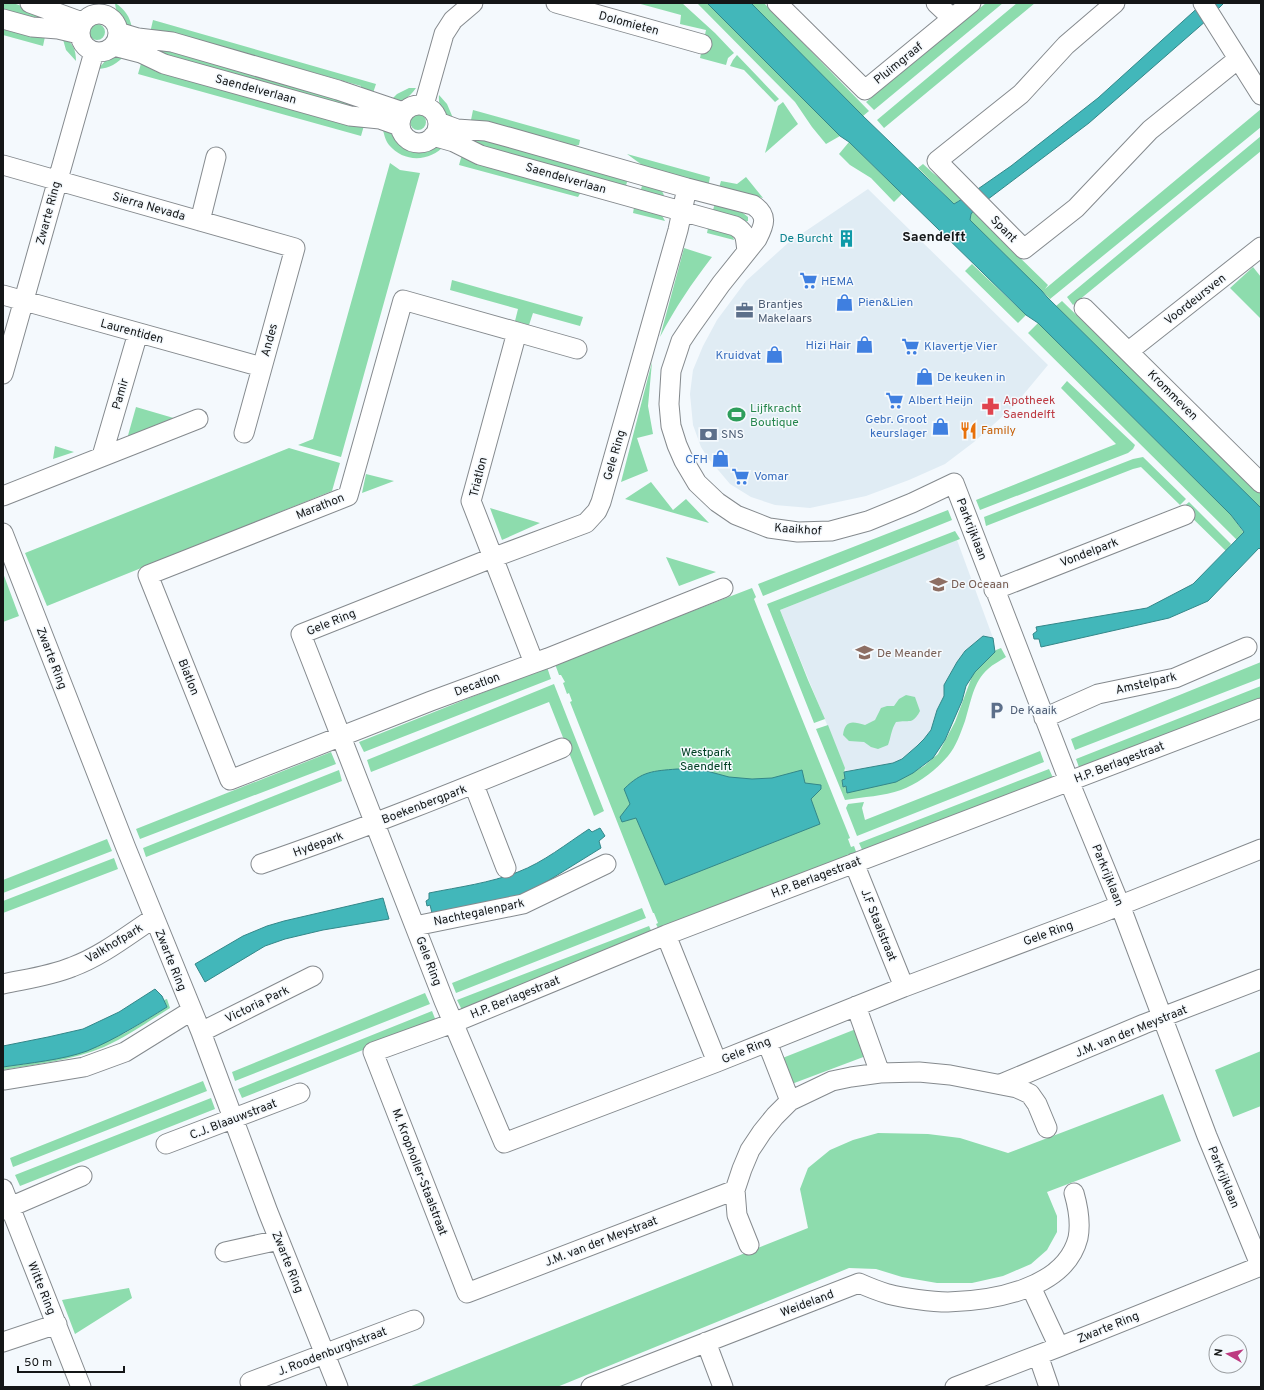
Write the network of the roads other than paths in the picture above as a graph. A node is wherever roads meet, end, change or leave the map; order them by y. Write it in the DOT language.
graph roads {
  1 [pos="30,3"];
  2 [pos="473,3"];
  3 [pos="556,3"];
  4 [pos="777,3"];
  5 [pos="936,3"];
  6 [pos="971,3"];
  7 [pos="1115,3"];
  8 [pos="1203,3"];
  9 [pos="106,9"];
  10 [pos="1095,9"];
  11 [pos="952,18"];
  12 [pos="3,19"];
  13 [pos="81,28"];
  14 [pos="116,39"];
  15 [pos="702,44"];
  16 [pos="94,52"];
  17 [pos="1238,59"];
  18 [pos="1261,95"];
  19 [pos="424,105"];
  20 [pos="401,119"];
  21 [pos="436,129"];
  22 [pos="216,157"];
  23 [pos="3,164"];
  24 [pos="637,174"];
  25 [pos="57,180"];
  26 [pos="687,188"];
  27 [pos="631,197"];
  28 [pos="682,211"];
  29 [pos="200,221"];
  30 [pos="764,227"];
  31 [pos="1261,247"];
  32 [pos="295,248"];
  33 [pos="747,251"];
  34 [pos="3,295"];
  35 [pos="24,301"];
  36 [pos="1084,308"];
  37 [pos="517,332"];
  38 [pos="138,333"];
  39 [pos="577,349"];
  40 [pos="1129,351"];
  41 [pos="262,367"];
  42 [pos="3,374"];
  43 [pos="198,419"];
  44 [pos="244,433"];
  45 [pos="102,456"];
  46 [pos="1261,482"];
  47 [pos="954,483"];
  48 [pos="3,496"];
  49 [pos="1184,515"];
  50 [pos="3,533"];
  51 [pos="492,558"];
  52 [pos="148,575"];
  53 [pos="722,588"];
  54 [pos="994,590"];
  55 [pos="1247,647"];
  56 [pos="534,663"];
  57 [pos="1261,708"];
  58 [pos="1044,718"];
  59 [pos="340,737"];
  60 [pos="562,748"];
  61 [pos="230,780"];
  62 [pos="1069,780"];
  63 [pos="474,784"];
  64 [pos="374,823"];
  65 [pos="1261,849"];
  66 [pos="854,862"];
  67 [pos="261,864"];
  68 [pos="606,864"];
  69 [pos="506,868"];
  70 [pos="1120,905"];
  71 [pos="154,918"];
  72 [pos="415,926"];
  73 [pos="666,935"];
  74 [pos="313,976"];
  75 [pos="1261,979"];
  76 [pos="3,984"];
  77 [pos="904,987"];
  78 [pos="856,1006"];
  79 [pos="191,1011"];
  80 [pos="1163,1017"];
  81 [pos="453,1023"];
  82 [pos="201,1032"];
  83 [pos="767,1042"];
  84 [pos="373,1052"];
  85 [pos="717,1062"];
  86 [pos="880,1073"];
  87 [pos="5,1080"];
  88 [pos="1001,1084"];
  89 [pos="300,1093"];
  90 [pos="790,1101"];
  91 [pos="233,1119"];
  92 [pos="1047,1128"];
  93 [pos="166,1144"];
  94 [pos="82,1176"];
  95 [pos="3,1189"];
  96 [pos="735,1190"];
  97 [pos="1074,1192"];
  98 [pos="7,1208"];
  99 [pos="279,1240"];
  100 [pos="749,1245"];
  101 [pos="225,1252"];
  102 [pos="1261,1266"];
  103 [pos="1031,1287"];
  104 [pos="467,1292"];
  105 [pos="414,1320"];
  106 [pos="57,1324"];
  107 [pos="3,1342"];
  108 [pos="706,1342"];
  109 [pos="1059,1347"];
  110 [pos="325,1354"];
  111 [pos="1038,1355"];
  112 [pos="250,1382"];
  113 [pos="81,1387"];
  114 [pos="338,1387"];
  115 [pos="591,1387"];
  116 [pos="723,1387"];
  117 [pos="955,1387"];
  118 [pos="1049,1387"];
  1 -- 13 [label="street"];
  2 -- 19 [label="street"];
  3 -- 15 [label="street, Dolomieten"];
  4 -- 11 [label="street, Pluimgraaf"];
  5 -- 11 [label="street"];
  6 -- 11 [label="street, Pluimgraaf"];
  7 -- 10 [label="street, Spant"];
  8 -- 17 [label="street"];
  9 -- 13 [label="street"];
  9 -- 14 [label="street"];
  10 -- 17 [label="street, Spant"];
  12 -- 13 [label="street"];
  13 -- 16 [label="street"];
  14 -- 16 [label="street"];
  14 -- 20 [label="street, Saendelverlaan"];
  16 -- 25 [label="street, Zwarte Ring"];
  17 -- 18 [label="street"];
  19 -- 20 [label="street"];
  19 -- 21 [label="street"];
  20 -- 21 [label="street"];
  21 -- 24 [label="street, Saendelverlaan"];
  21 -- 27 [label="street, Saendelverlaan"];
  22 -- 29 [label="street"];
  23 -- 25 [label="street, Sierra Nevada"];
  24 -- 26 [label="street, Saendelverlaan"];
  24 -- 27 [label="street"];
  25 -- 29 [label="street, Sierra Nevada"];
  25 -- 35 [label="street, Zwarte Ring"];
  26 -- 28 [label="street, Gele Ring"];
  26 -- 30 [label="street, Saendelverlaan"];
  27 -- 28 [label="street, Saendelverlaan"];
  28 -- 33 [label="street, Saendelverlaan"];
  28 -- 51 [label="street, Gele Ring"];
  29 -- 32 [label="street, Sierra Nevada"];
  30 -- 33 [label="street, Kaaikhof"];
  31 -- 40 [label="street, Voordeursven"];
  32 -- 41 [label="street, Andes"];
  33 -- 47 [label="street, Kaaikhof"];
  34 -- 35 [label="street, Laurentiden"];
  35 -- 38 [label="street, Laurentiden"];
  35 -- 42 [label="street, Zwarte Ring"];
  36 -- 40 [label="street, Krommeven"];
  37 -- 39 [label="street"];
  37 -- 51 [label="street, Triatlon"];
  37 -- 52 [label="street, Marathon"];
  38 -- 41 [label="street, Laurentiden"];
  38 -- 45 [label="street, Pamir"];
  40 -- 46 [label="street, Krommeven"];
  41 -- 44 [label="street, Andes"];
  43 -- 45 [label="street"];
  45 -- 48 [label="street"];
  47 -- 54 [label="street, Parkrijklaan"];
  49 -- 54 [label="street, Vondelpark"];
  50 -- 71 [label="street, Zwarte Ring"];
  51 -- 56 [label="street, Triatlon"];
  51 -- 59 [label="street, Gele Ring"];
  52 -- 61 [label="street, Biatlon"];
  53 -- 56 [label="street, Decatlon"];
  54 -- 58 [label="street, Parkrijklaan"];
  55 -- 58 [label="street, Amstelpark"];
  56 -- 59 [label="street, Decatlon"];
  57 -- 62 [label="street, H.P. Berlagestraat"];
  58 -- 62 [label="street, Parkrijklaan"];
  59 -- 61 [label="street, Decatlon"];
  59 -- 64 [label="street, Gele Ring"];
  60 -- 63 [label="street, Boekenbergpark"];
  62 -- 66 [label="street, H.P. Berlagestraat"];
  62 -- 70 [label="street, Parkrijklaan"];
  63 -- 64 [label="street, Boekenbergpark"];
  63 -- 69 [label="street, Boekenbergpark"];
  64 -- 67 [label="street, Hydepark"];
  64 -- 72 [label="street, Gele Ring"];
  65 -- 70 [label="street, Gele Ring"];
  66 -- 73 [label="street, H.P. Berlagestraat"];
  66 -- 77 [label="street, J.F Staalstraat"];
  68 -- 72 [label="street, Nachtegalenpark"];
  70 -- 77 [label="street, Gele Ring"];
  70 -- 80 [label="street, Parkrijklaan"];
  71 -- 76 [label="street, Valkhofpark"];
  71 -- 79 [label="street, Zwarte Ring"];
  72 -- 81 [label="street, Gele Ring"];
  73 -- 81 [label="street, H.P. Berlagestraat"];
  73 -- 85 [label="street"];
  74 -- 82 [label="street, Victoria Park"];
  75 -- 80 [label="street, J.M. van der Meystraat"];
  77 -- 78 [label="street, Gele Ring"];
  78 -- 83 [label="street, Gele Ring"];
  78 -- 86 [label="street"];
  79 -- 82 [label="street, Zwarte Ring"];
  79 -- 87 [label="street"];
  80 -- 88 [label="street, J.M. van der Meystraat"];
  80 -- 102 [label="street, Parkrijklaan"];
  81 -- 84 [label="street, H.P. Berlagestraat"];
  81 -- 85 [label="street, Gele Ring"];
  82 -- 91 [label="street, Zwarte Ring"];
  83 -- 85 [label="street, Gele Ring"];
  83 -- 90 [label="street"];
  84 -- 104 [label="street, M. Kropholler-Staalstraat"];
  86 -- 88 [label="street"];
  86 -- 90 [label="street"];
  88 -- 92 [label="street"];
  89 -- 91 [label="street, C.J. Blaauwstraat"];
  90 -- 96 [label="street"];
  91 -- 93 [label="street, C.J. Blaauwstraat"];
  91 -- 99 [label="street, Zwarte Ring"];
  94 -- 98 [label="street"];
  95 -- 98 [label="street, Witte Ring"];
  96 -- 100 [label="street"];
  96 -- 104 [label="street, J.M. van der Meystraat"];
  97 -- 103 [label="street, Weideland"];
  98 -- 106 [label="street, Witte Ring"];
  99 -- 101 [label="street"];
  99 -- 110 [label="street, Zwarte Ring"];
  102 -- 109 [label="street, Zwarte Ring"];
  103 -- 108 [label="street, Weideland"];
  103 -- 109 [label="street"];
  105 -- 110 [label="street, J. Roodenburghstraat"];
  106 -- 107 [label="street"];
  106 -- 113 [label="street, Witte Ring"];
  108 -- 115 [label="street, Weideland"];
  108 -- 116 [label="street"];
  109 -- 111 [label="street, Zwarte Ring"];
  110 -- 112 [label="street, J. Roodenburghstraat"];
  110 -- 114 [label="street, Zwarte Ring"];
  111 -- 117 [label="street, Zwarte Ring"];
  111 -- 118 [label="street"];
}
